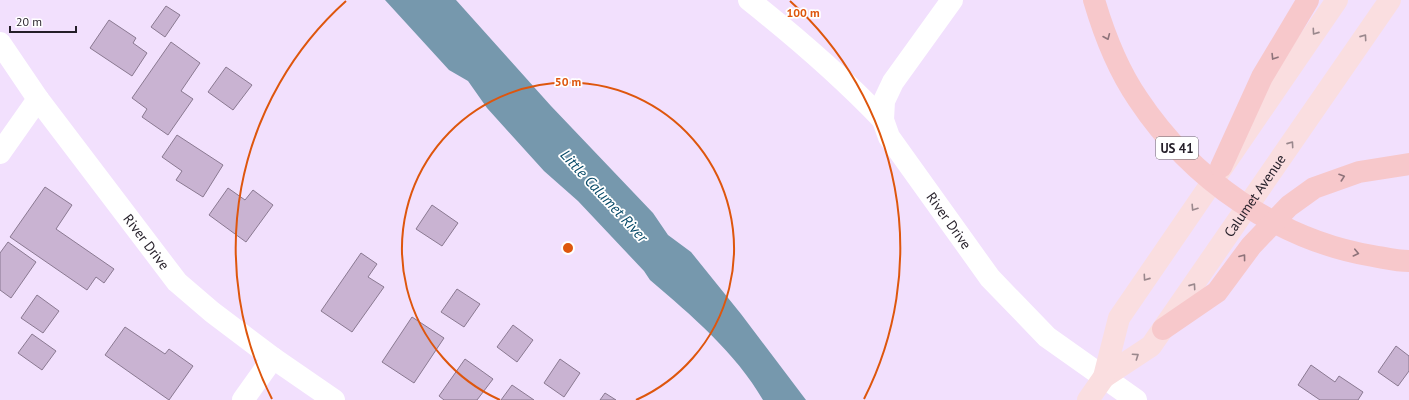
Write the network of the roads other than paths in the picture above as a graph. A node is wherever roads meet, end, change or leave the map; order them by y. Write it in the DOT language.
graph roads {
  1 [pos="749,0"];
  2 [pos="952,0"];
  3 [pos="1094,0"];
  4 [pos="1308,0"];
  5 [pos="1337,0"];
  6 [pos="1390,0"];
  7 [pos="0,43"];
  8 [pos="38,99"];
  9 [pos="883,120"];
  10 [pos="0,153"];
  11 [pos="1409,164"];
  12 [pos="1221,167"];
  13 [pos="1409,261"];
  14 [pos="1163,330"];
  15 [pos="273,358"];
  16 [pos="1104,377"];
  17 [pos="243,400"];
  18 [pos="334,400"];
  19 [pos="1088,400"];
  20 [pos="1136,400"];
  1 -- 9 [label="street"];
  2 -- 9 [label="street, River Drive"];
  3 -- 13 [label="highway, US 41, one-way"];
  4 -- 12 [label="highway, one-way"];
  5 -- 12 [label="main road, Calumet Avenue, one-way"];
  14 -- 6 [label="main road, Calumet Avenue, one-way"];
  7 -- 8 [label="street, River Drive"];
  8 -- 10 [label="street"];
  8 -- 15 [label="street, River Drive"];
  9 -- 16 [label="street, River Drive"];
  14 -- 11 [label="highway, one-way"];
  12 -- 16 [label="main road, Calumet Avenue, one-way"];
  16 -- 14 [label="main road, Calumet Avenue, one-way"];
  15 -- 17 [label="street"];
  15 -- 18 [label="street, River Drive"];
  16 -- 19 [label="main road, Calumet Avenue"];
  16 -- 20 [label="street, River Drive"];
}
